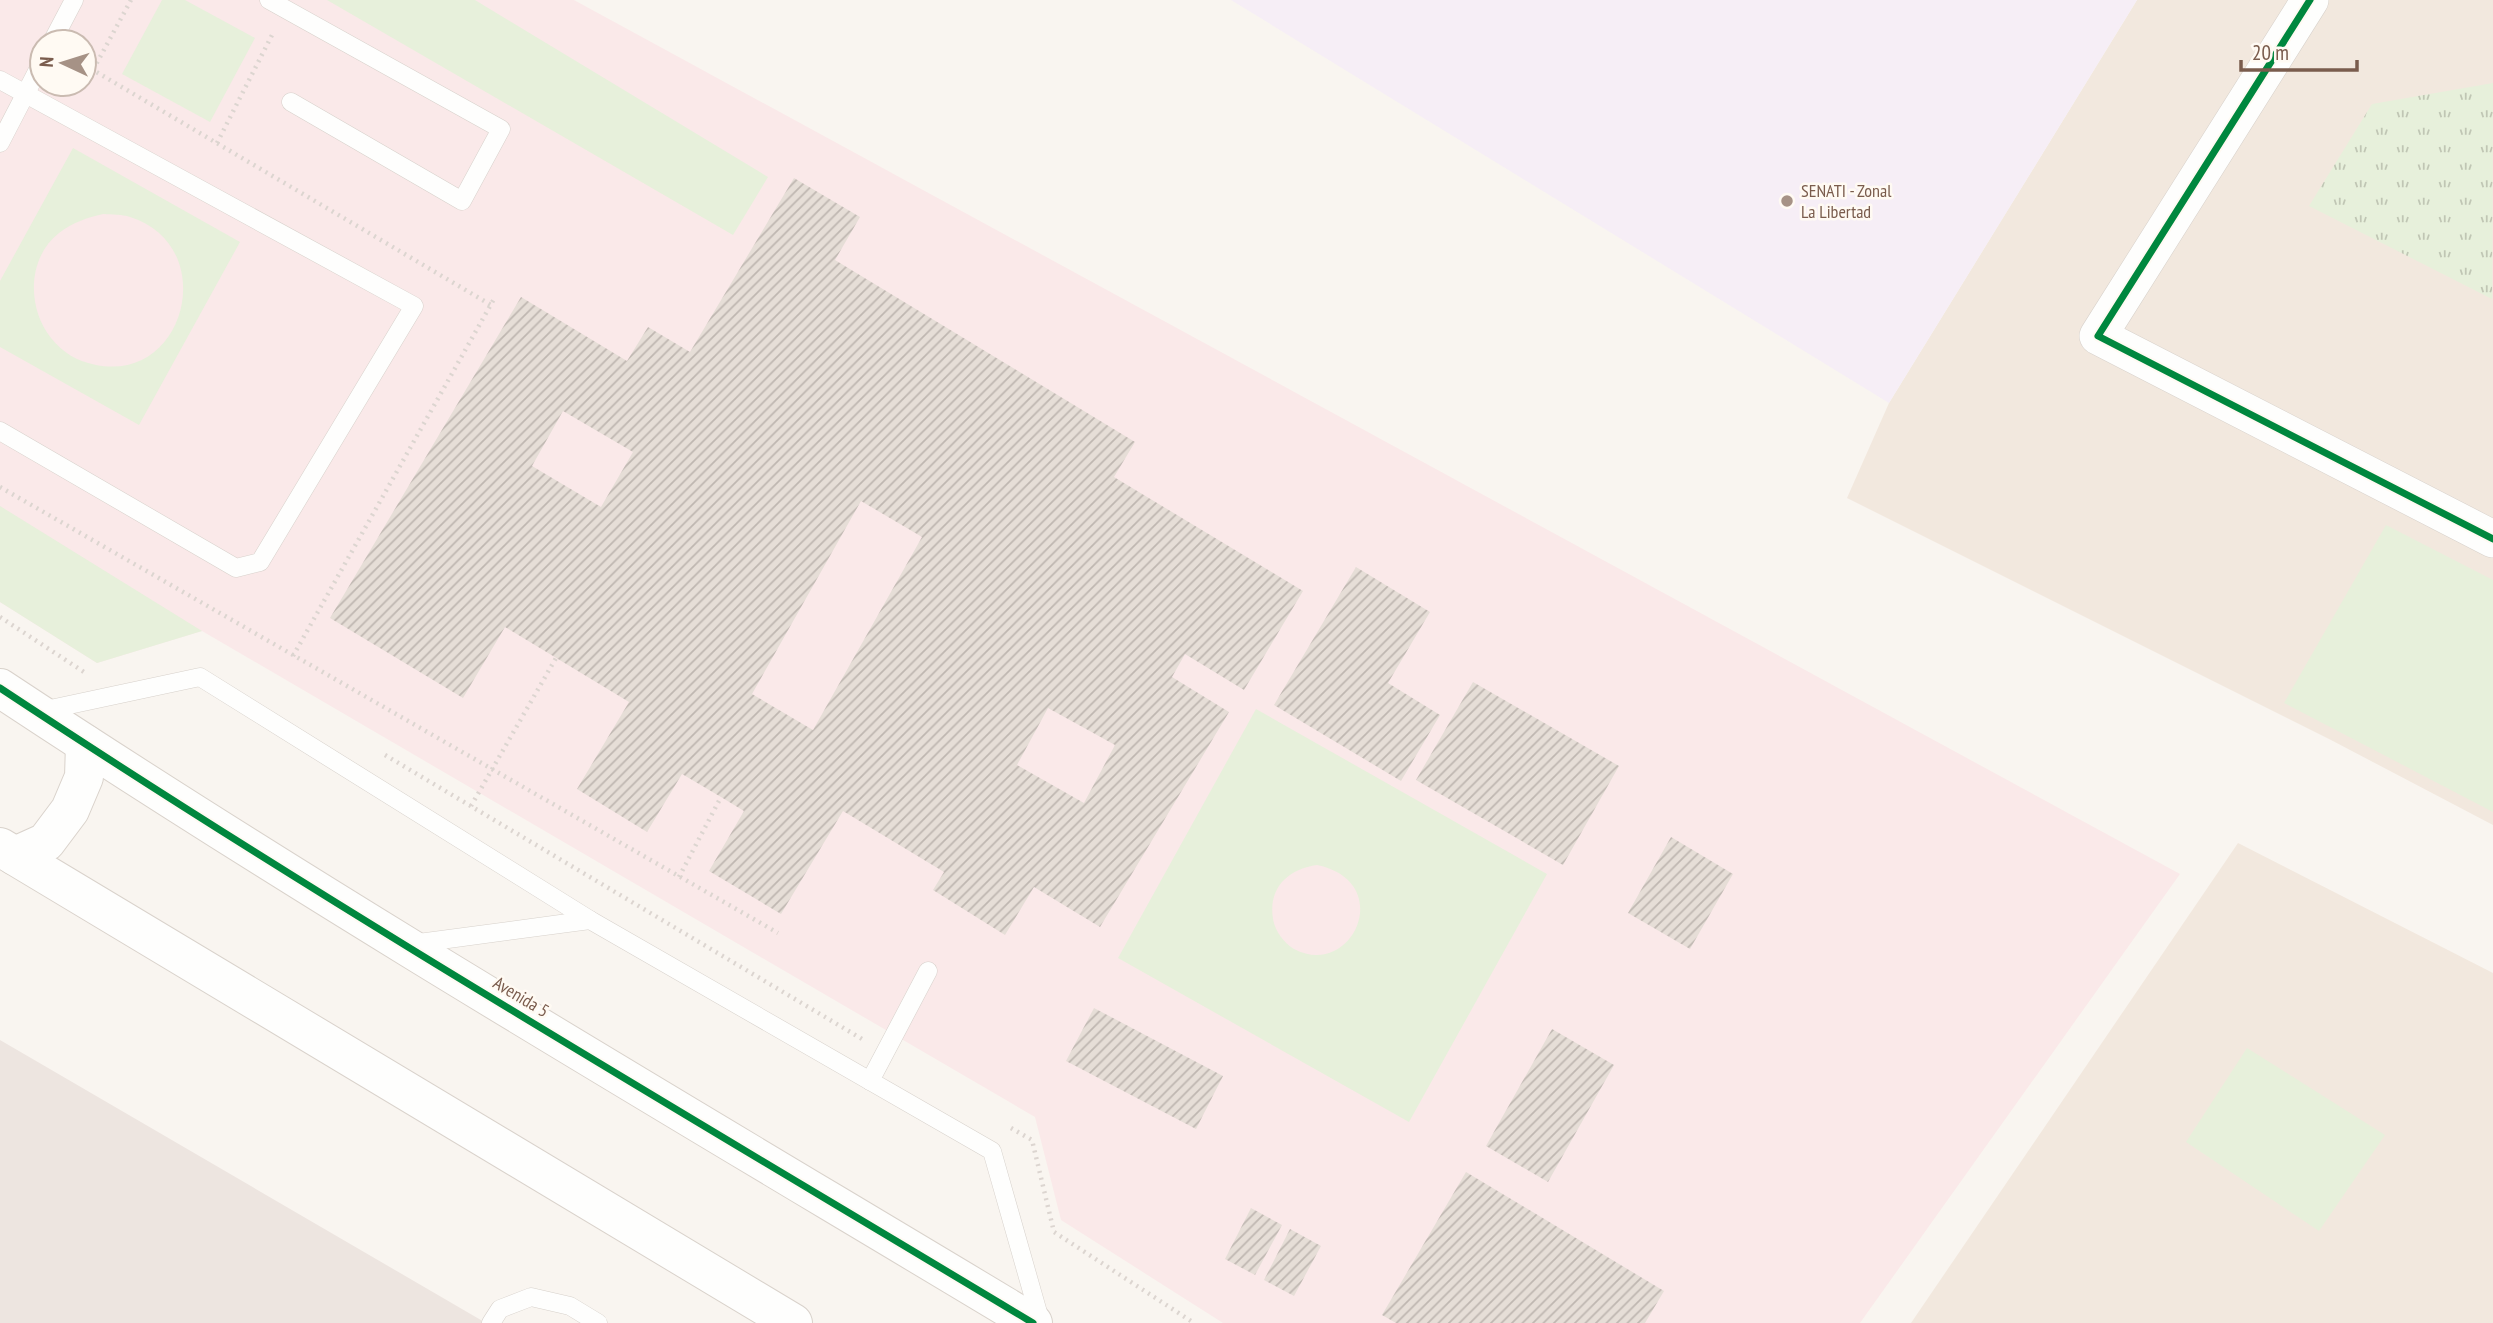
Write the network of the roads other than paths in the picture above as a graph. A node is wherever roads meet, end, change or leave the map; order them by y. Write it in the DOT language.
graph roads {
  1 [pos="74,0"];
  2 [pos="269,0"];
  3 [pos="2310,0"];
  4 [pos="59,28"];
  5 [pos="0,80"];
  6 [pos="28,88"];
  7 [pos="25,94"];
  8 [pos="291,103"];
  9 [pos="0,143"];
  10 [pos="0,431"];
  11 [pos="2493,539"];
  12 [pos="0,688"];
  13 [pos="37,712"];
  14 [pos="85,744"];
  15 [pos="7,852"];
  16 [pos="590,920"];
  17 [pos="404,945"];
  18 [pos="928,971"];
  19 [pos="870,1081"];
  20 [pos="491,1323"];
  21 [pos="598,1323"];
  22 [pos="793,1323"];
  23 [pos="1033,1323"];
  24 [pos="1041,1323"];
  1 -- 4 [label="lane"];
  2 -- 8 [label="lane"];
  3 -- 11 [label="street"];
  5 -- 7 [label="lane"];
  6 -- 7 [label="lane"];
  7 -- 9 [label="lane"];
  7 -- 10 [label="lane"];
  12 -- 13 [label="street, Avenida 5"];
  13 -- 14 [label="street, Avenida 5"];
  13 -- 16 [label="lane"];
  14 -- 15 [label="street"];
  14 -- 17 [label="street, Avenida 5"];
  15 -- 22 [label="street"];
  16 -- 17 [label="lane"];
  16 -- 19 [label="lane"];
  17 -- 23 [label="street, Avenida 5"];
  18 -- 19 [label="lane"];
  19 -- 24 [label="lane"];
  20 -- 21 [label="lane"];
}
